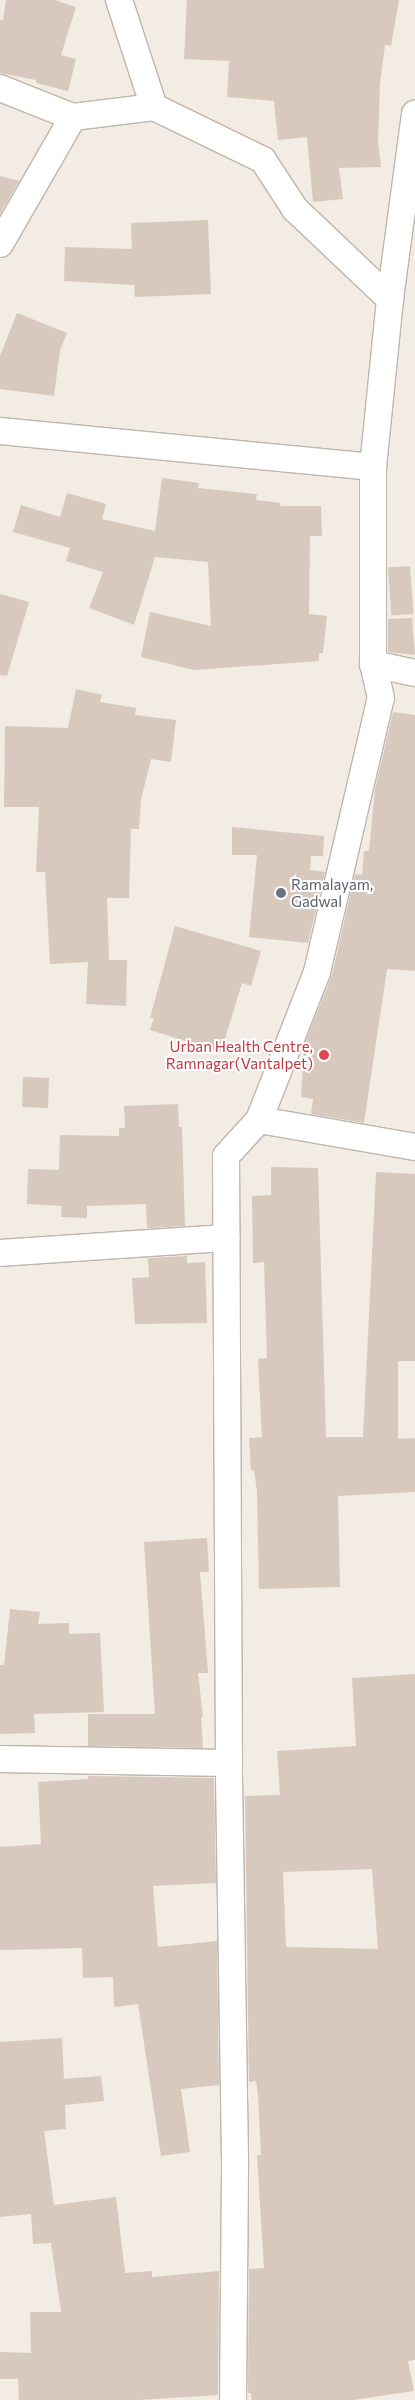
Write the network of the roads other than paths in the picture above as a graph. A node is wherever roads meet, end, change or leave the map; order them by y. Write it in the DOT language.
graph roads {
  1 [pos="119,0"];
  2 [pos="0,88"];
  3 [pos="154,107"];
  4 [pos="415,114"];
  5 [pos="73,117"];
  6 [pos="0,244"];
  7 [pos="390,300"];
  8 [pos="0,431"];
  9 [pos="373,467"];
  10 [pos="373,664"];
  11 [pos="415,673"];
  12 [pos="259,1120"];
  13 [pos="415,1148"];
  14 [pos="228,1238"];
  15 [pos="0,1253"];
  16 [pos="0,1759"];
  17 [pos="229,1763"];
  18 [pos="233,2400"];
  1 -- 3 [label="street"];
  2 -- 5 [label="street"];
  3 -- 5 [label="street"];
  3 -- 7 [label="street"];
  4 -- 7 [label="street"];
  5 -- 6 [label="street"];
  7 -- 9 [label="street"];
  8 -- 9 [label="street"];
  9 -- 10 [label="street"];
  10 -- 11 [label="street"];
  10 -- 12 [label="street"];
  12 -- 13 [label="street"];
  12 -- 14 [label="street"];
  14 -- 15 [label="street"];
  14 -- 17 [label="street"];
  16 -- 17 [label="street"];
  17 -- 18 [label="street"];
}
